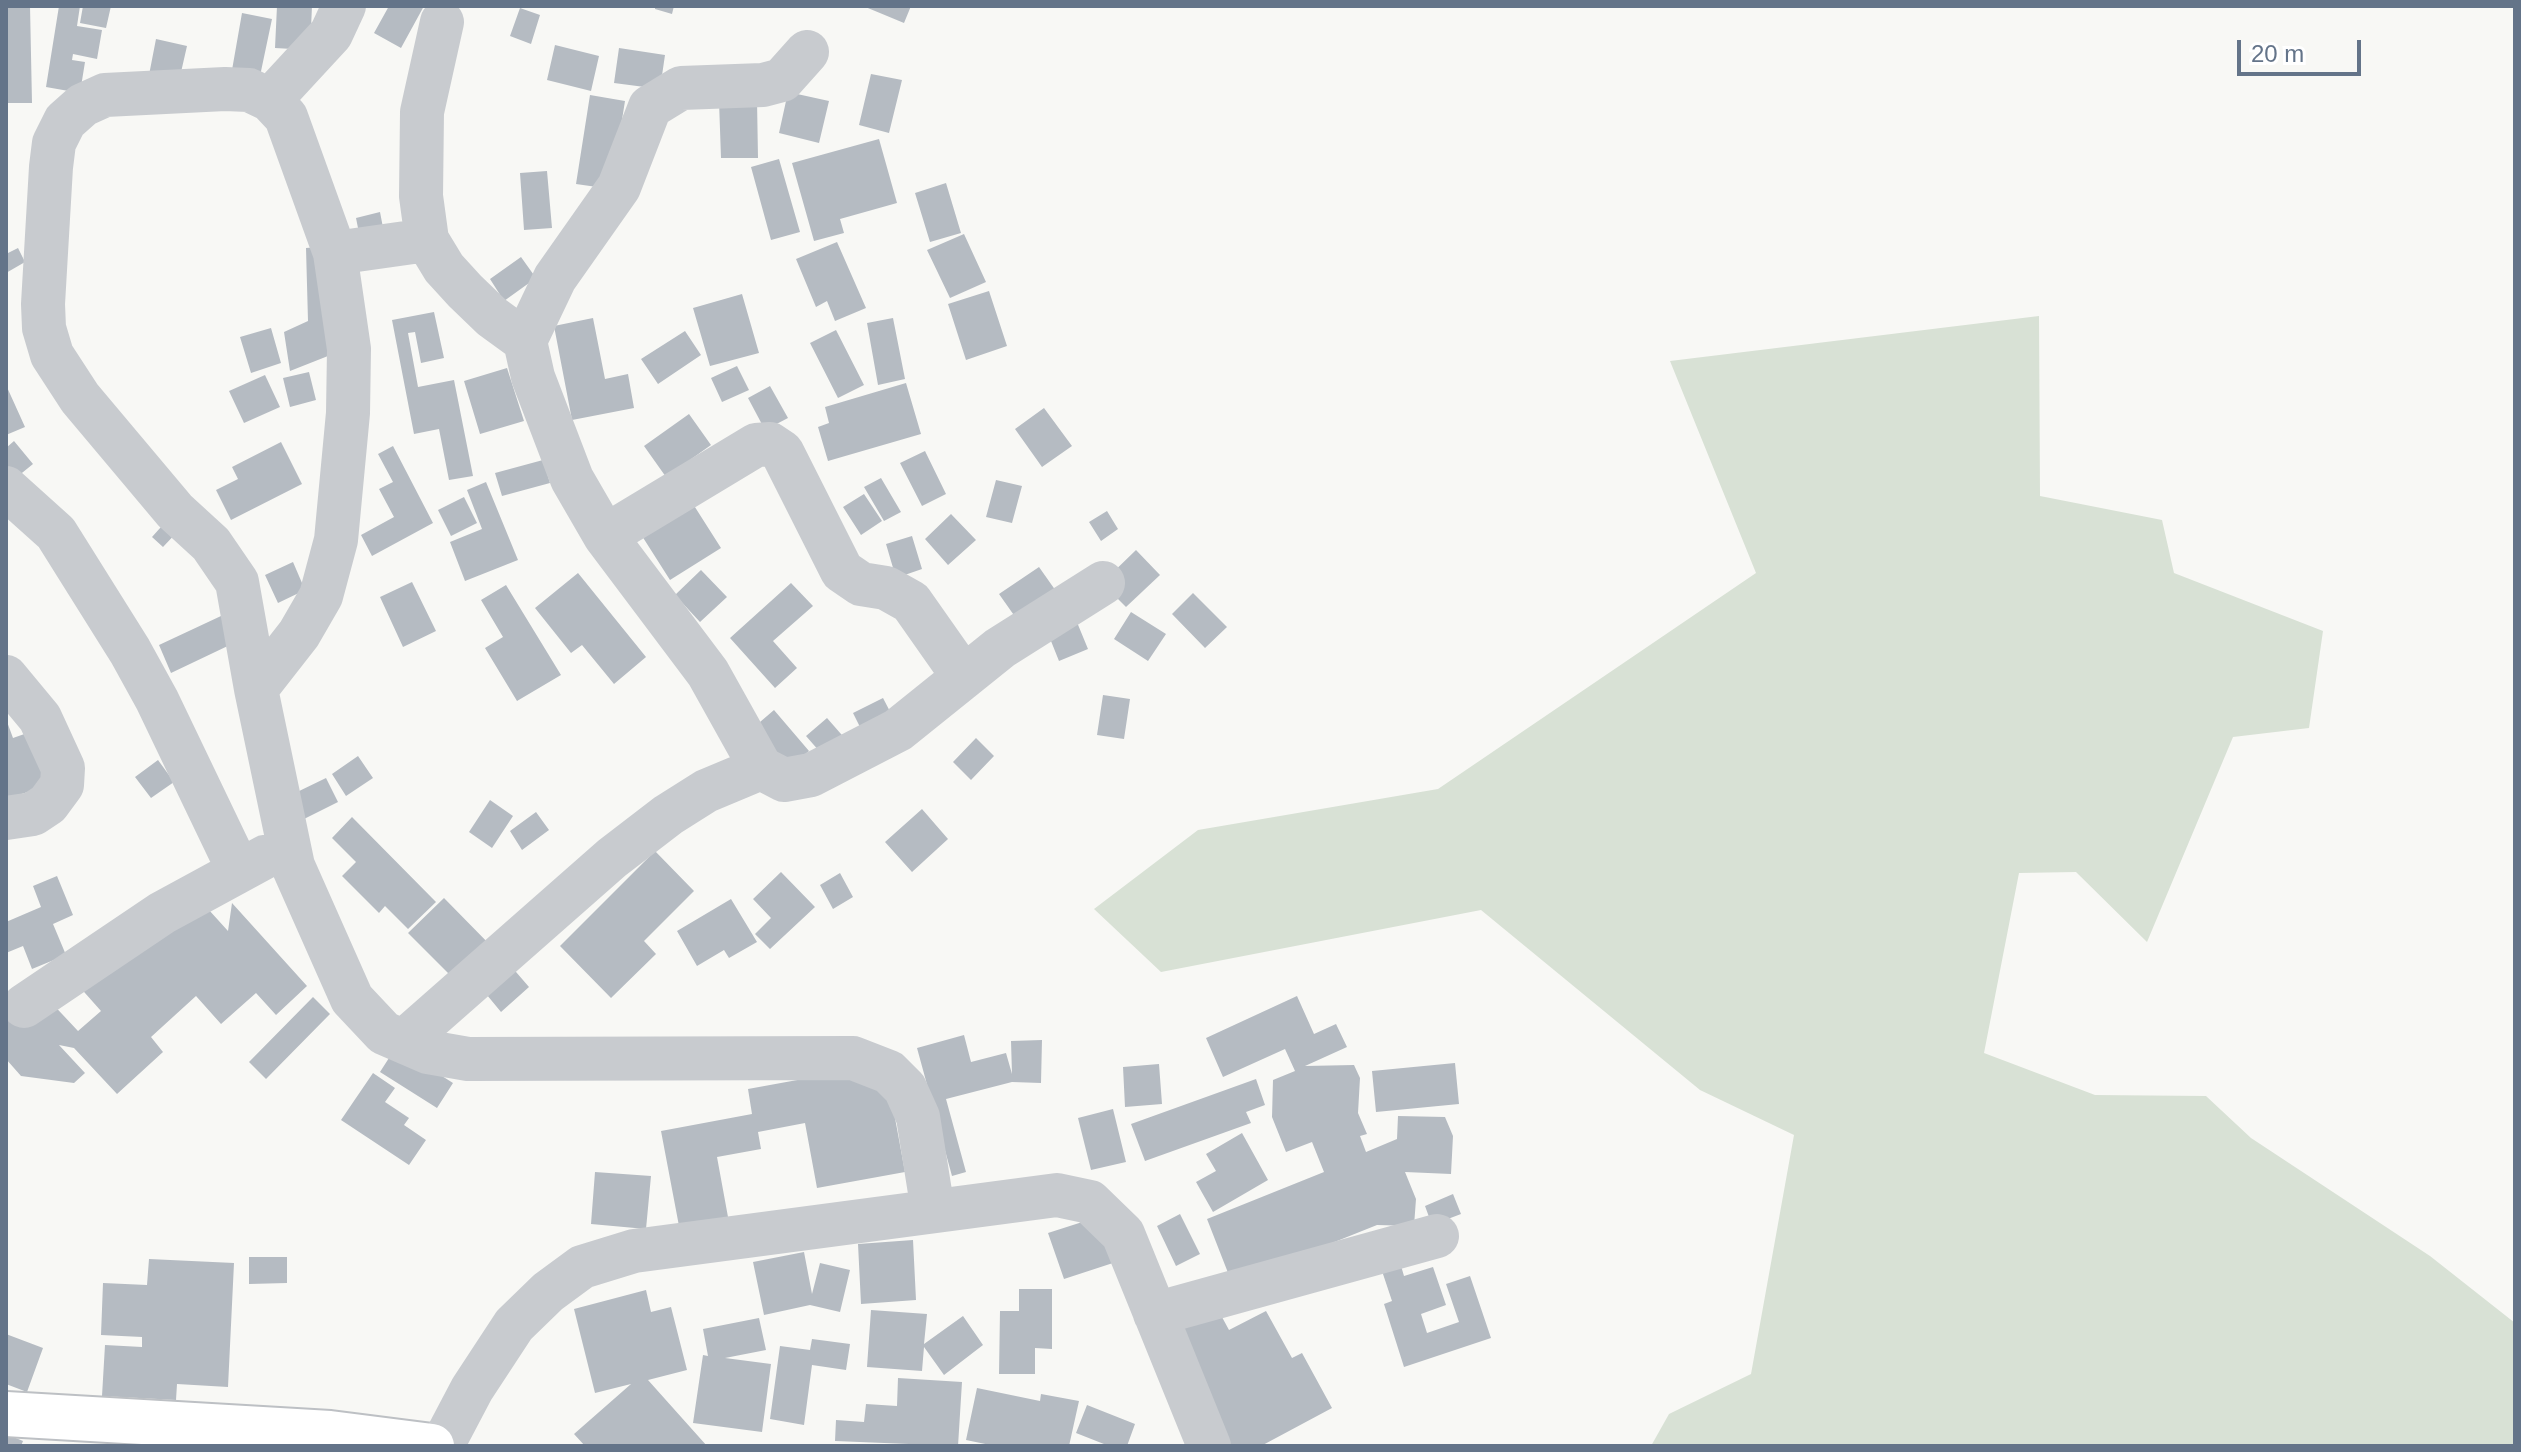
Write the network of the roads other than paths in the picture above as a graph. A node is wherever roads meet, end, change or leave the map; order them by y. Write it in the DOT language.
graph roads {
  1 [pos="344,6"];
  2 [pos="442,22"];
  3 [pos="807,52"];
  4 [pos="270,100"];
  5 [pos="427,240"];
  6 [pos="335,253"];
  7 [pos="525,341"];
  8 [pos="6,488"];
  9 [pos="605,536"];
  10 [pos="1103,583"];
  11 [pos="963,676"];
  12 [pos="6,677"];
  13 [pos="256,689"];
  14 [pos="761,768"];
  15 [pos="6,818"];
  16 [pos="288,845"];
  17 [pos="239,871"];
  18 [pos="24,1006"];
  19 [pos="404,1041"];
  20 [pos="933,1211"];
  21 [pos="1437,1236"];
  22 [pos="1155,1314"];
  23 [pos="6,1414"];
  24 [pos="432,1446"];
  25 [pos="442,1446"];
  26 [pos="1209,1446"];
  1 -- 4 [label="street"];
  2 -- 5 [label="street"];
  3 -- 7 [label="street"];
  4 -- 6 [label="street"];
  4 -- 13 [label="street"];
  5 -- 6 [label="street"];
  5 -- 7 [label="street"];
  6 -- 13 [label="street"];
  7 -- 9 [label="street"];
  8 -- 17 [label="street"];
  9 -- 11 [label="street"];
  9 -- 14 [label="street"];
  10 -- 11 [label="street"];
  11 -- 14 [label="street"];
  12 -- 15 [label="street"];
  13 -- 16 [label="street"];
  14 -- 19 [label="street"];
  16 -- 17 [label="street"];
  16 -- 19 [label="street"];
  17 -- 18 [label="street"];
  19 -- 20 [label="street"];
  20 -- 22 [label="street"];
  20 -- 25 [label="street"];
  21 -- 22 [label="street"];
  22 -- 26 [label="street"];
  23 -- 24 [label="main road"];
}
